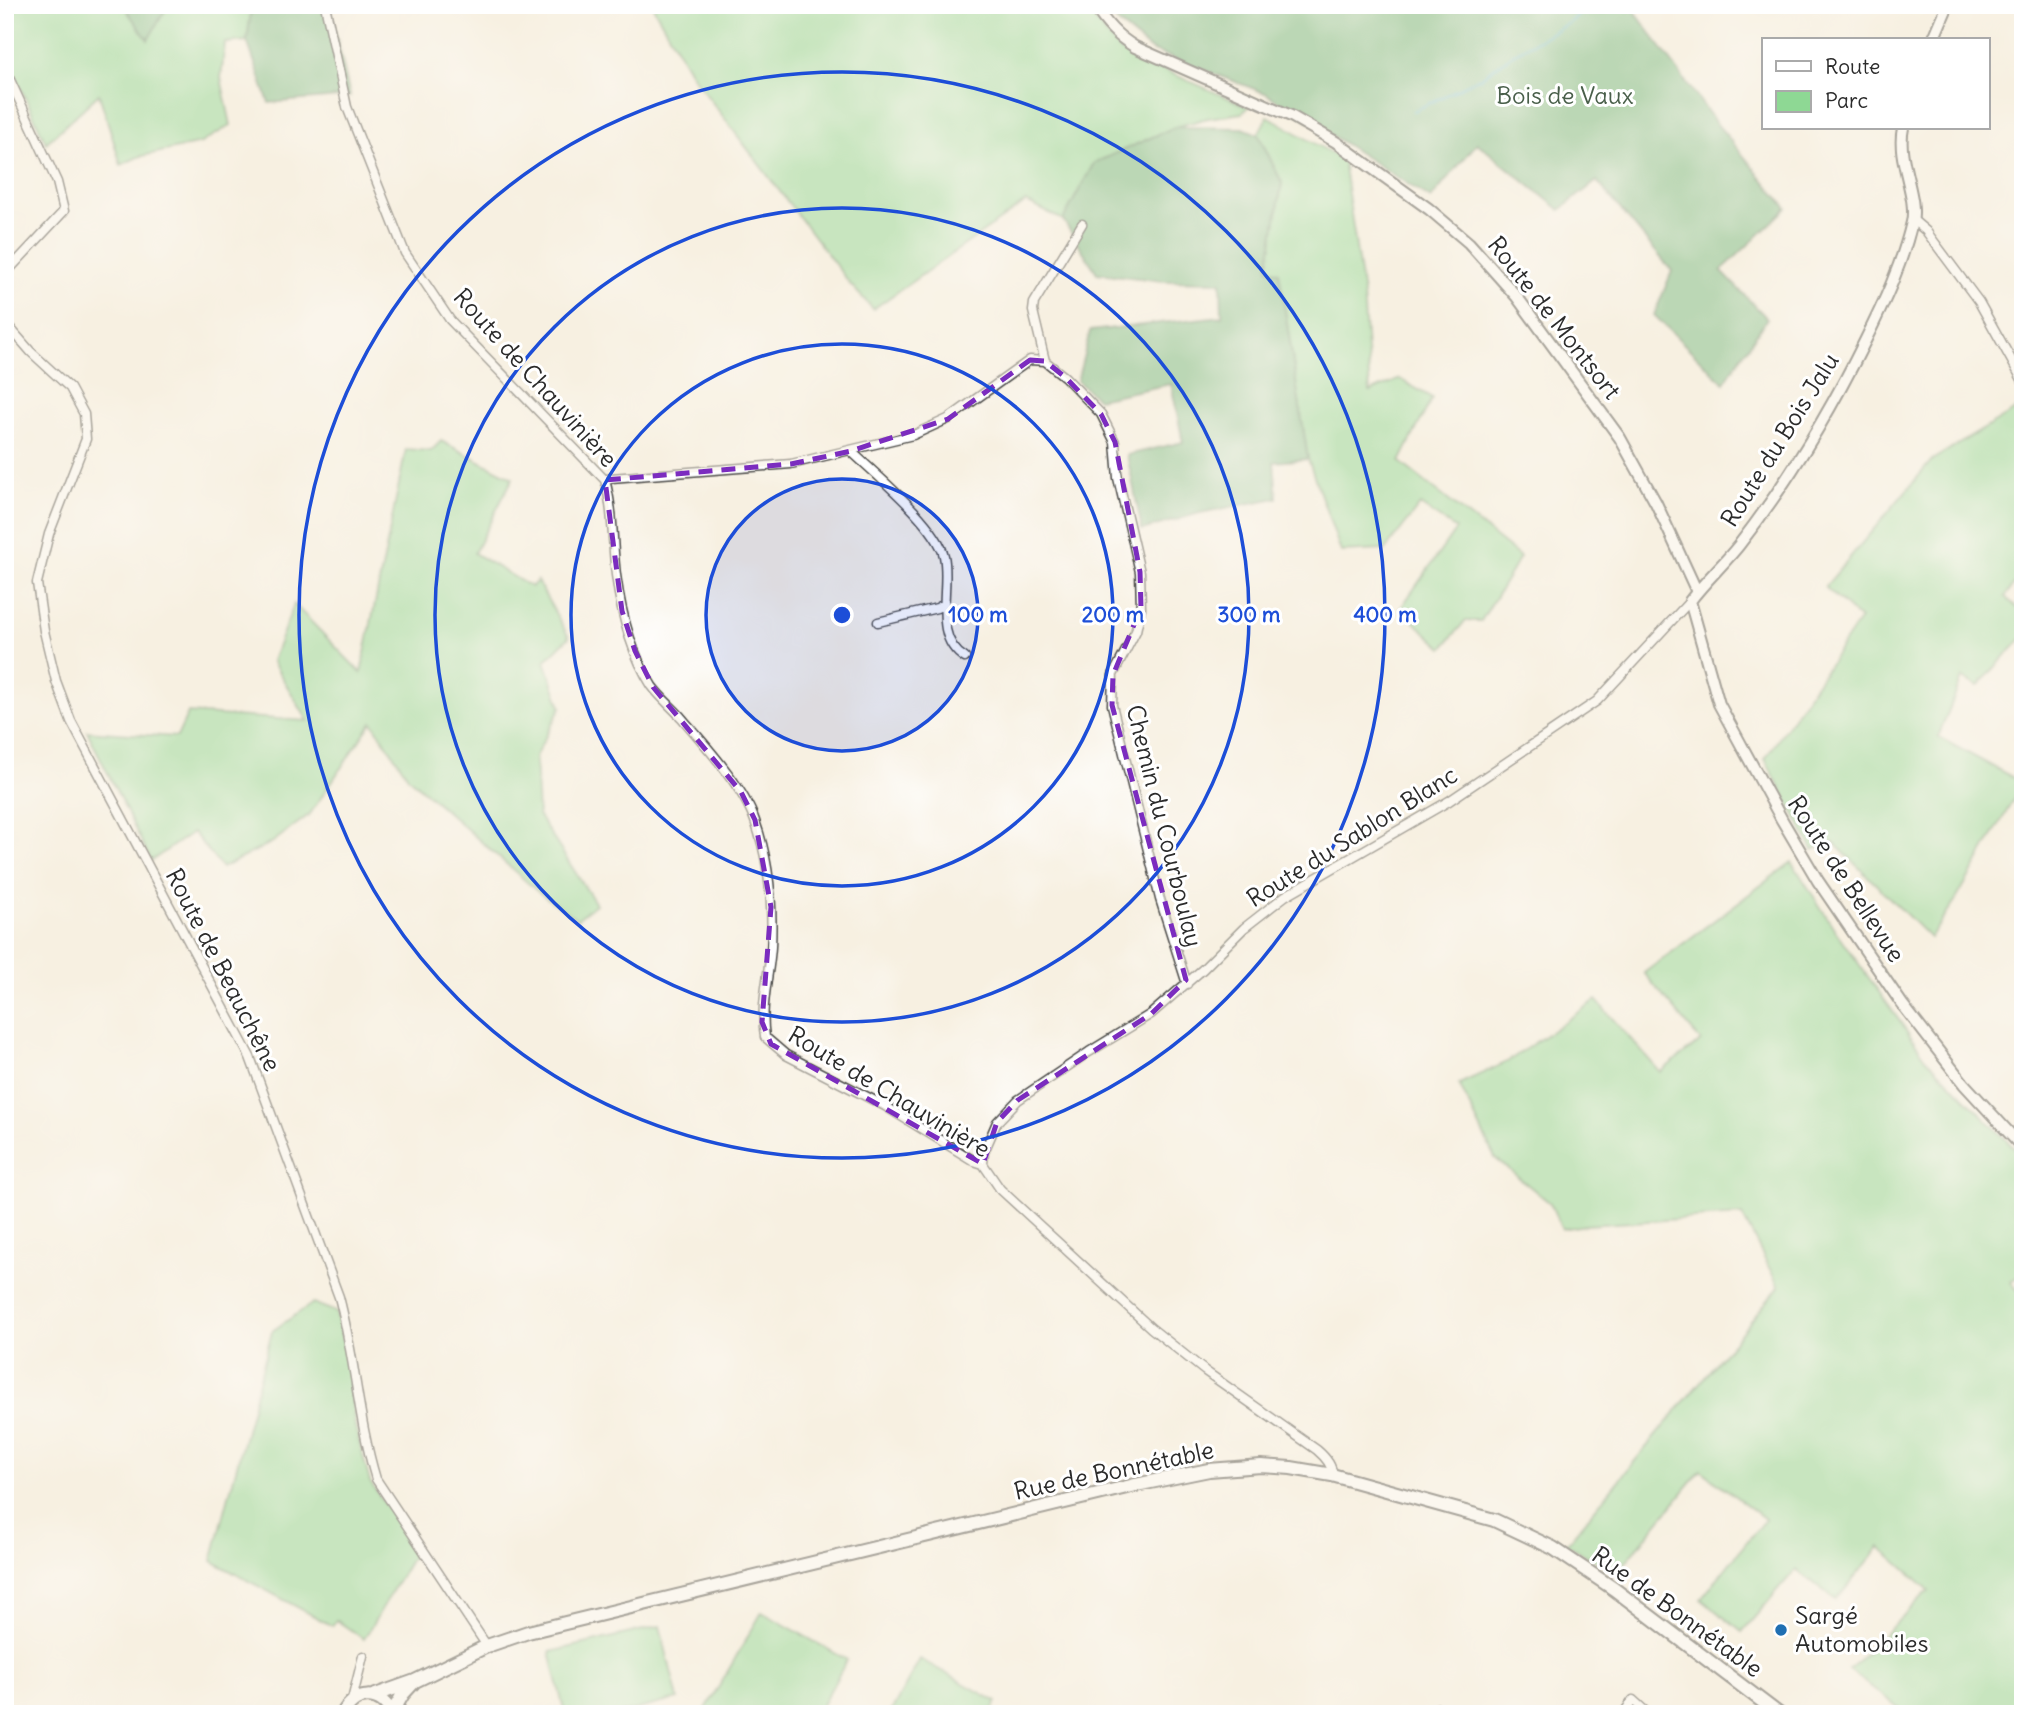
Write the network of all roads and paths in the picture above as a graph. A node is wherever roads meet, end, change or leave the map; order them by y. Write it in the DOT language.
graph roads {
  1 [pos="325,5"];
  2 [pos="1094,5"];
  3 [pos="1948,5"];
  4 [pos="1934,38"];
  5 [pos="5,69"];
  6 [pos="1903,130"];
  7 [pos="1913,220"];
  8 [pos="1082,224"];
  9 [pos="5,274"];
  10 [pos="5,322"];
  11 [pos="1045,361"];
  12 [pos="2023,381"];
  13 [pos="851,451"];
  14 [pos="605,480"];
  15 [pos="1694,596"];
  16 [pos="944,604"];
  17 [pos="878,622"];
  18 [pos="965,658"];
  19 [pos="1187,984"];
  20 [pos="2023,1148"];
  21 [pos="983,1164"];
  22 [pos="1332,1475"];
  23 [pos="487,1646"];
  24 [pos="363,1656"];
  25 [pos="360,1673"];
  26 [pos="415,1681"];
  27 [pos="373,1696"];
  28 [pos="352,1700"];
  29 [pos="1435,1711"];
  30 [pos="343,1714"];
  31 [pos="392,1714"];
  32 [pos="1447,1714"];
  33 [pos="1623,1714"];
  34 [pos="1645,1714"];
  35 [pos="1779,1714"];
  1 -- 14 [label="street, Route de Chauvinière"];
  2 -- 15 [label="street, Route de Montsort"];
  3 -- 4 [label="street"];
  5 -- 9 [label="street"];
  6 -- 7 [label="street, Route du Bois Jalu"];
  7 -- 12 [label="street"];
  7 -- 15 [label="street, Route du Bois Jalu"];
  8 -- 11 [label="street"];
  10 -- 23 [label="street, Route de Beauchêne"];
  11 -- 13 [label="street"];
  11 -- 19 [label="street, Chemin du Courboulay"];
  13 -- 14 [label="street"];
  13 -- 16 [label="street"];
  14 -- 21 [label="street, Route de Chauvinière"];
  15 -- 19 [label="street, Route du Sablon Blanc"];
  15 -- 20 [label="street, Route de Bellevue"];
  16 -- 17 [label="street"];
  16 -- 18 [label="street"];
  19 -- 21 [label="street, Route du Sablon Blanc"];
  21 -- 22 [label="street, Route de Chauvinière"];
  22 -- 23 [label="main road, Rue de Bonnétable"];
  22 -- 35 [label="main road, Rue de Bonnétable"];
  23 -- 26 [label="main road, Rue de Bonnétable"];
  24 -- 25 [label="street"];
  25 -- 27 [label="street"];
  25 -- 28 [label="street"];
  26 -- 27 [label="main road, Rue de Bonnétable"];
  26 -- 31 [label="main road, Rue de Bonnétable"];
  27 -- 28 [label="main road, Rue de Bonnétable"];
  27 -- 31 [label="main road"];
  28 -- 30 [label="main road"];
  29 -- 32 [label="street"];
  33 -- 34 [label="street"];
}
